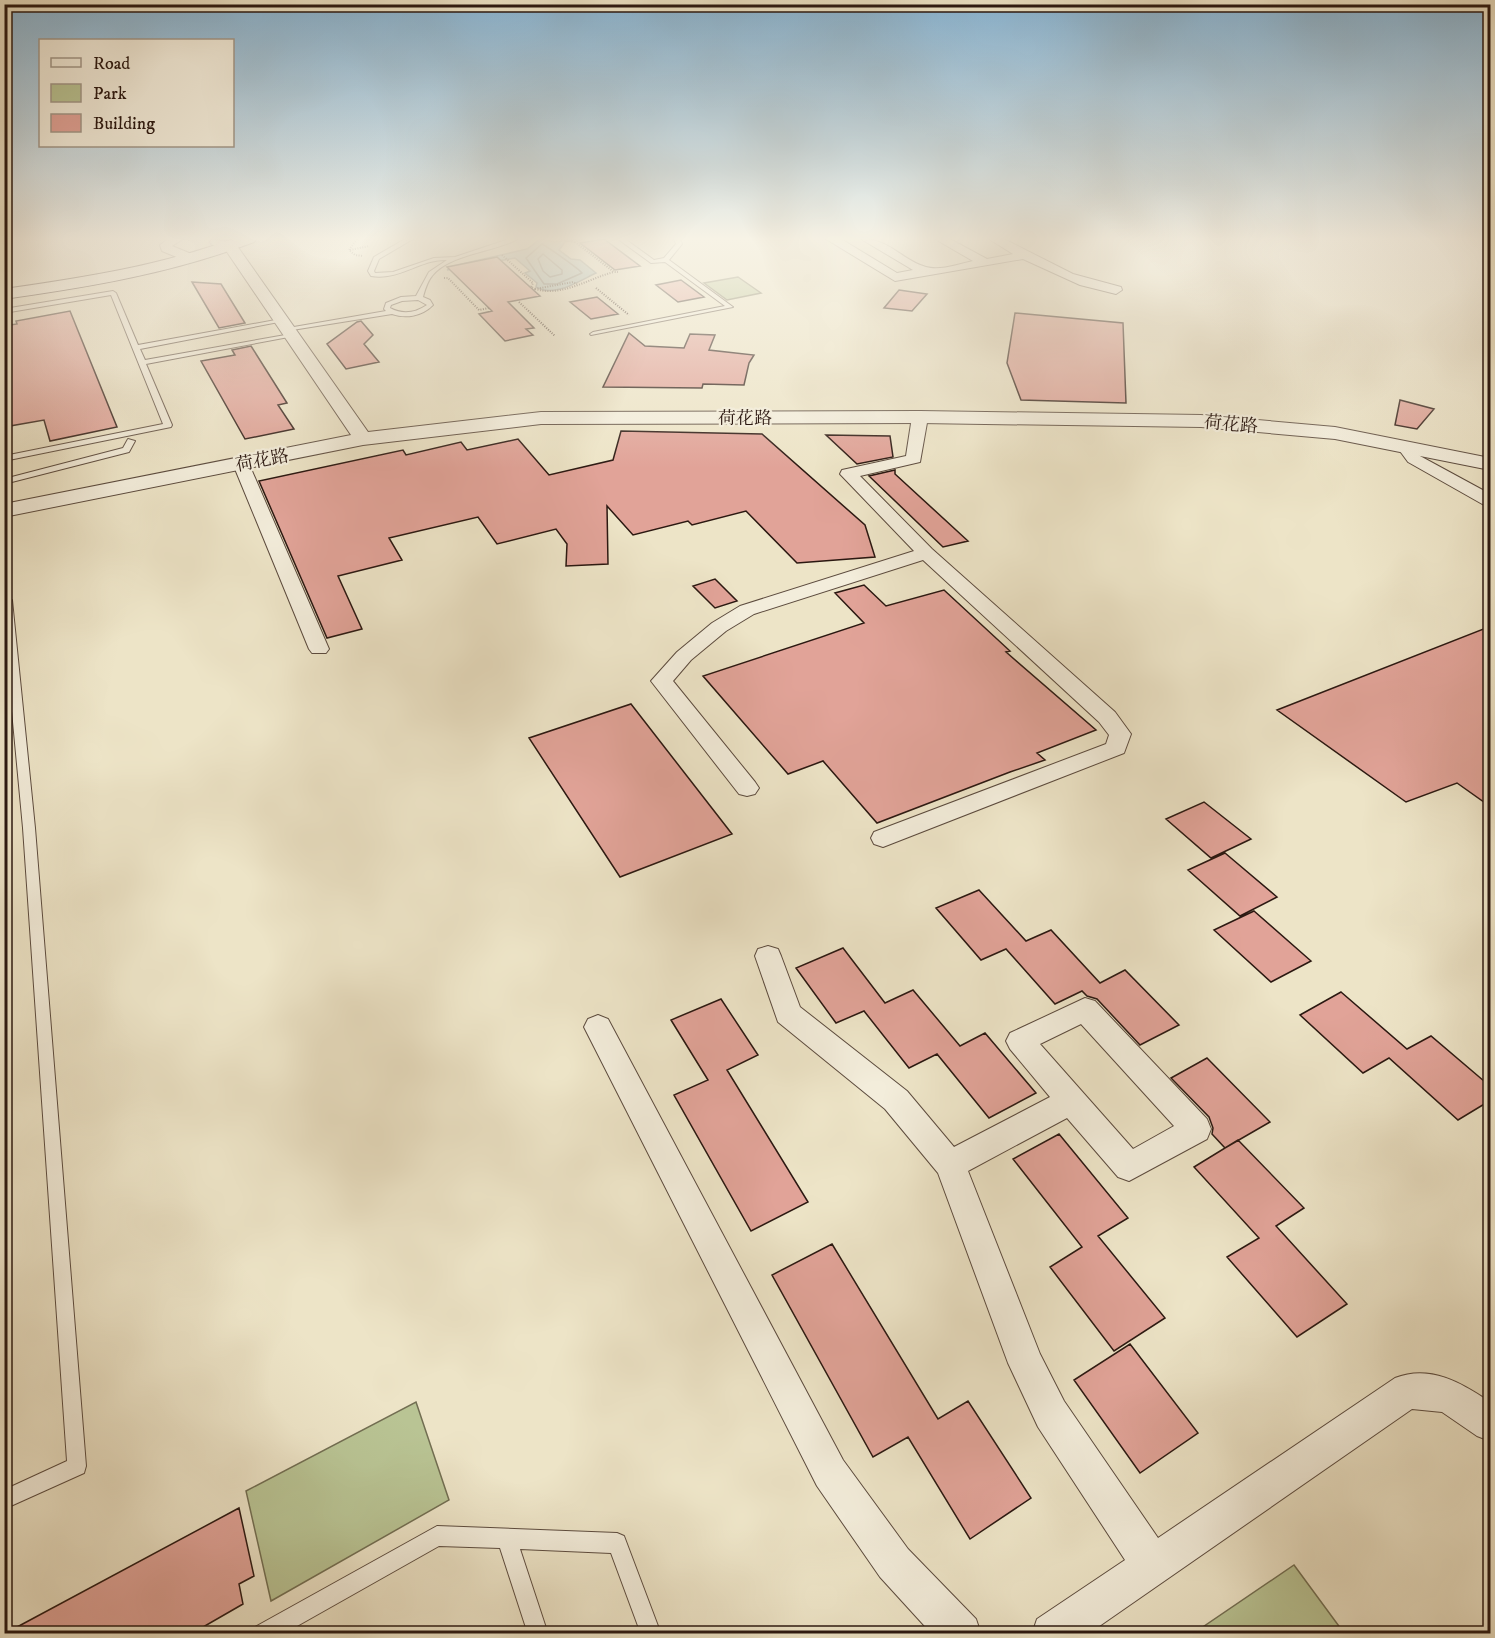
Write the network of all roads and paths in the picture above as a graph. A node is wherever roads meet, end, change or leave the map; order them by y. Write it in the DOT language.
graph roads {
  1 [pos="122,315"];
  2 [pos="276,315"];
  3 [pos="356,315"];
  4 [pos="533,315"];
  5 [pos="629,315"];
  6 [pos="688,315"];
  7 [pos="641,325"];
  8 [pos="286,329"];
  9 [pos="593,334"];
  10 [pos="555,336"];
  11 [pos="136,348"];
  12 [pos="142,363"];
  13 [pos="920,417"];
  14 [pos="363,439"];
  15 [pos="131,441"];
  16 [pos="1405,447"];
  17 [pos="4,459"];
  18 [pos="241,464"];
  19 [pos="1491,464"];
  20 [pos="4,482"];
  21 [pos="1491,501"];
  22 [pos="4,512"];
  23 [pos="926,553"];
  24 [pos="4,601"];
  25 [pos="319,649"];
  26 [pos="747,788"];
  27 [pos="883,838"];
  28 [pos="768,956"];
  29 [pos="598,1027"];
  30 [pos="1071,1101"];
  31 [pos="950,1165"];
  32 [pos="1491,1423"];
  33 [pos="4,1500"];
  34 [pos="506,1538"];
  35 [pos="1152,1565"];
  36 [pos="262,1634"];
  37 [pos="538,1634"];
  38 [pos="651,1634"];
  39 [pos="961,1634"];
  40 [pos="1052,1634"];
  1 -- 11 [label="lane"];
  2 -- 8 [label="street"];
  3 -- 8 [label="lane"];
  4 -- 10 [label="path"];
  5 -- 7 [label="path"];
  6 -- 7 [label="lane"];
  7 -- 9 [label="lane"];
  8 -- 11 [label="lane"];
  8 -- 12 [label="lane"];
  8 -- 14 [label="street"];
  11 -- 12 [label="lane"];
  12 -- 17 [label="lane"];
  13 -- 14 [label="street, 荷花路"];
  13 -- 16 [label="street, 荷花路"];
  13 -- 23 [label="street"];
  14 -- 18 [label="street, 荷花路"];
  15 -- 20 [label="lane"];
  16 -- 19 [label="street, 荷花路"];
  16 -- 21 [label="street"];
  18 -- 22 [label="street, 荷花路"];
  18 -- 25 [label="street"];
  23 -- 26 [label="street"];
  23 -- 27 [label="street"];
  24 -- 33 [label="lane"];
  28 -- 31 [label="street"];
  29 -- 39 [label="street"];
  30 -- 30 [label="street"];
  30 -- 31 [label="street"];
  31 -- 35 [label="street"];
  32 -- 35 [label="street"];
  34 -- 36 [label="lane"];
  34 -- 37 [label="lane"];
  34 -- 38 [label="lane"];
  35 -- 40 [label="street"];
}
